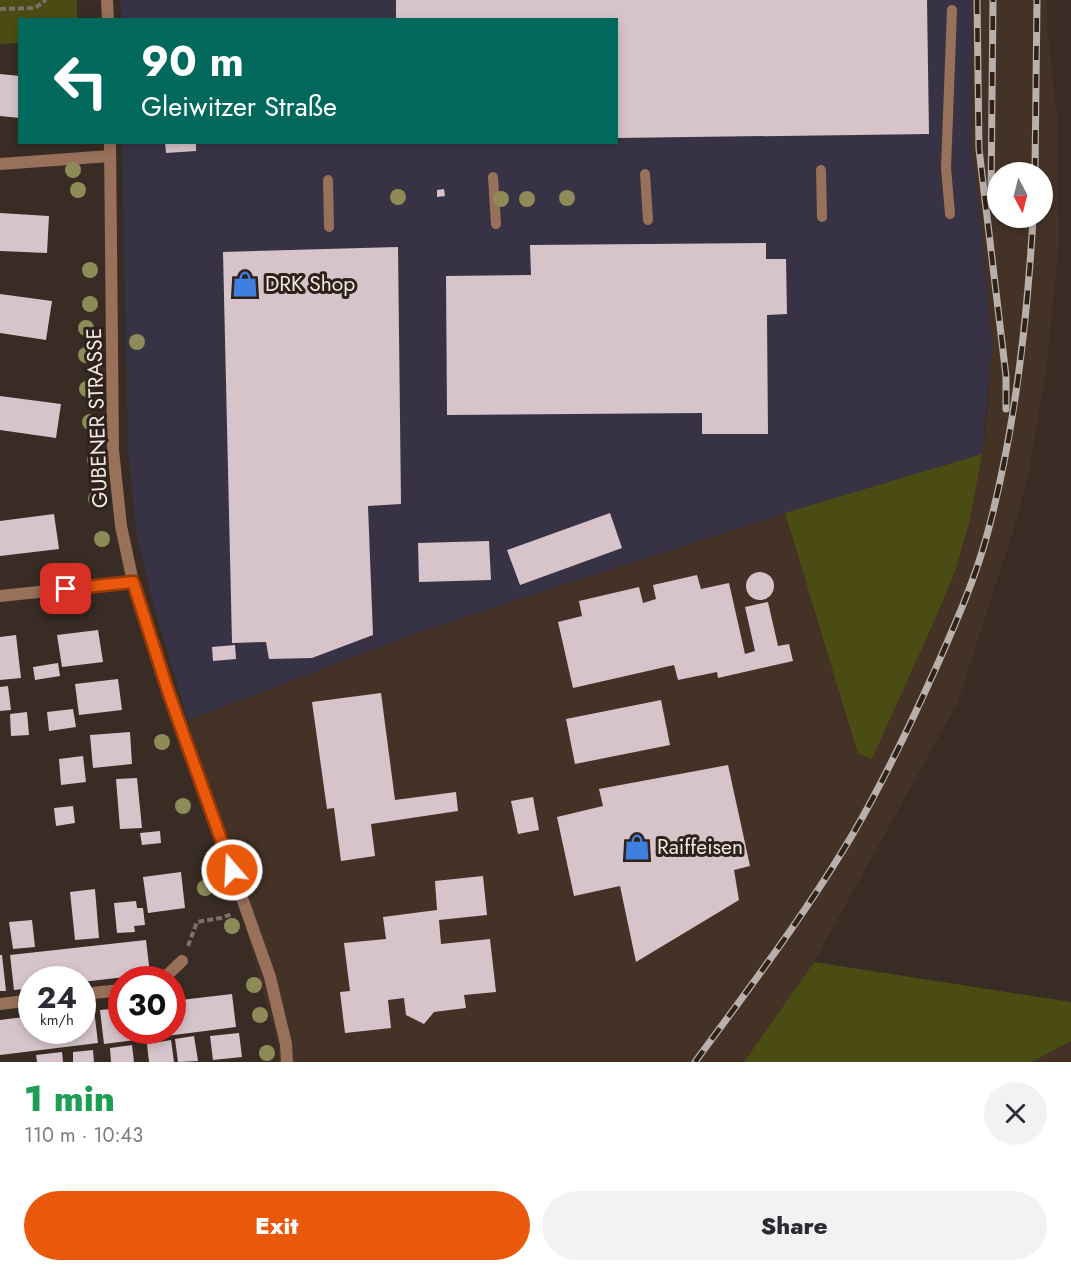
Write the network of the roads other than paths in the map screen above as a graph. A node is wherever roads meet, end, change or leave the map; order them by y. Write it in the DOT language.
graph roads {
  1 [pos="108,0"];
  2 [pos="952,10"];
  3 [pos="108,18"];
  4 [pos="110,144"];
  5 [pos="110,156"];
  6 [pos="0,164"];
  7 [pos="821,170"];
  8 [pos="645,174"];
  9 [pos="493,177"];
  10 [pos="328,180"];
  11 [pos="950,214"];
  12 [pos="822,217"];
  13 [pos="648,220"];
  14 [pos="496,224"];
  15 [pos="329,227"];
  16 [pos="133,582"];
  17 [pos="0,596"];
  18 [pos="182,961"];
  19 [pos="177,966"];
  20 [pos="18,1002"];
  21 [pos="0,1004"];
  22 [pos="287,1062"];
  1 -- 3 [label="street"];
  2 -- 11 [label="lane"];
  4 -- 5 [label="street, GUBENER STRASSE"];
  5 -- 6 [label="street"];
  5 -- 16 [label="street, GUBENER STRASSE"];
  7 -- 12 [label="lane"];
  8 -- 13 [label="lane"];
  9 -- 14 [label="lane"];
  10 -- 15 [label="lane"];
  16 -- 17 [label="street"];
  16 -- 22 [label="street, GUBENER STRASSE"];
  18 -- 19 [label="street"];
  20 -- 21 [label="street"];
}
